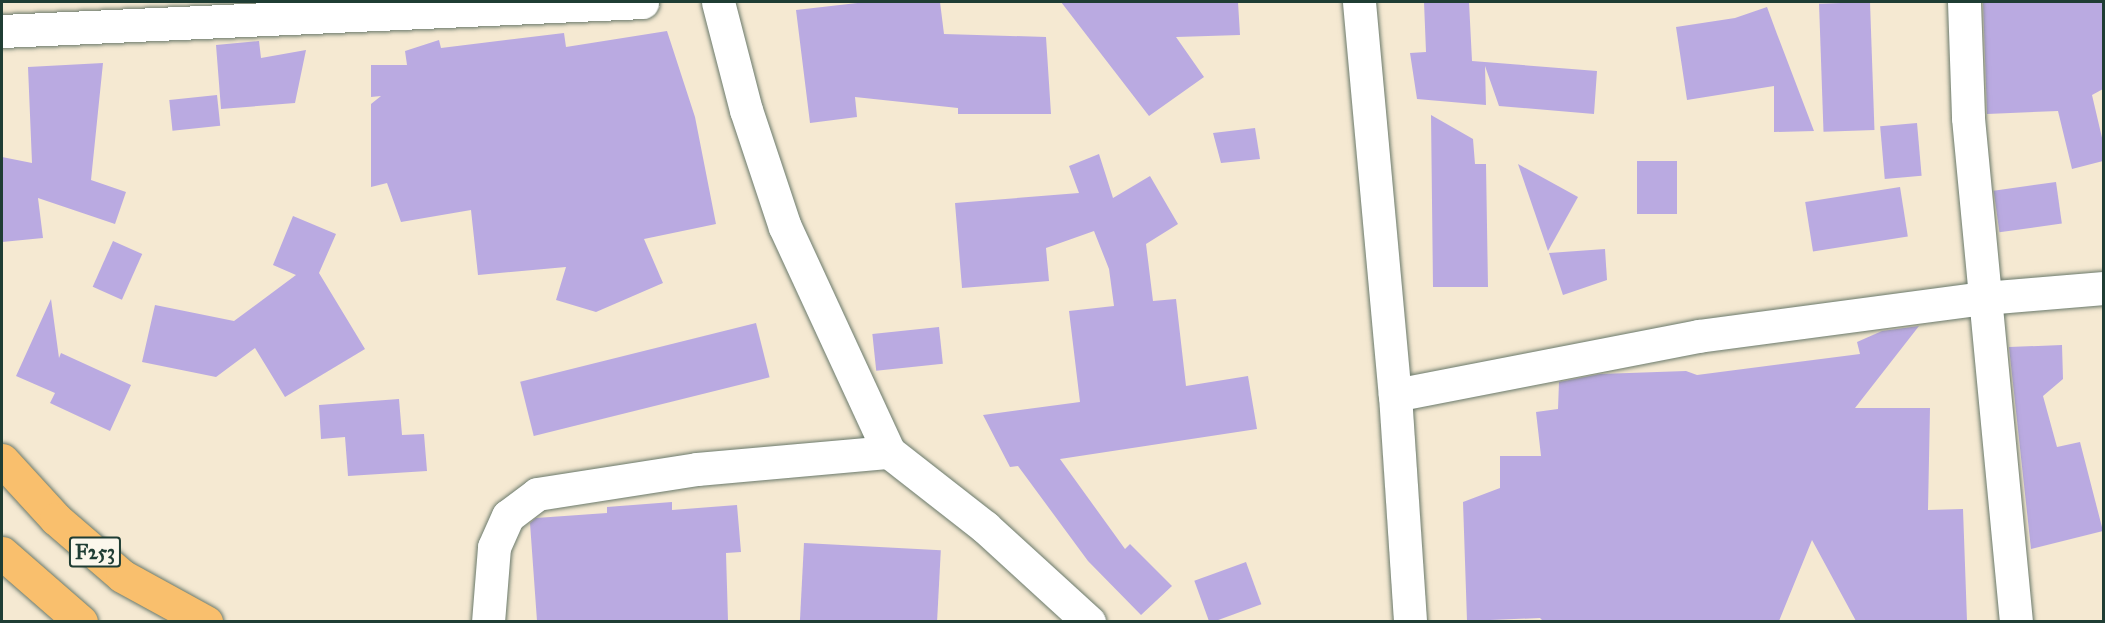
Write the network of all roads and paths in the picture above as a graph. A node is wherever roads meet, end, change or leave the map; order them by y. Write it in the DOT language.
graph roads {
  1 [pos="642,2"];
  2 [pos="718,2"];
  3 [pos="1359,2"];
  4 [pos="1964,2"];
  5 [pos="2,32"];
  6 [pos="2103,288"];
  7 [pos="1984,298"];
  8 [pos="1395,395"];
  9 [pos="889,452"];
  10 [pos="2,460"];
  11 [pos="2,553"];
  12 [pos="81,621"];
  13 [pos="206,621"];
  14 [pos="488,621"];
  15 [pos="1089,621"];
  16 [pos="1410,621"];
  17 [pos="2016,621"];
  1 -- 5 [label="street"];
  2 -- 9 [label="street"];
  3 -- 8 [label="street"];
  4 -- 7 [label="street"];
  6 -- 7 [label="street"];
  7 -- 8 [label="street"];
  7 -- 17 [label="street"];
  8 -- 16 [label="street"];
  9 -- 14 [label="street"];
  9 -- 15 [label="street"];
  10 -- 13 [label="main road, F253"];
  11 -- 12 [label="main road"];
}
